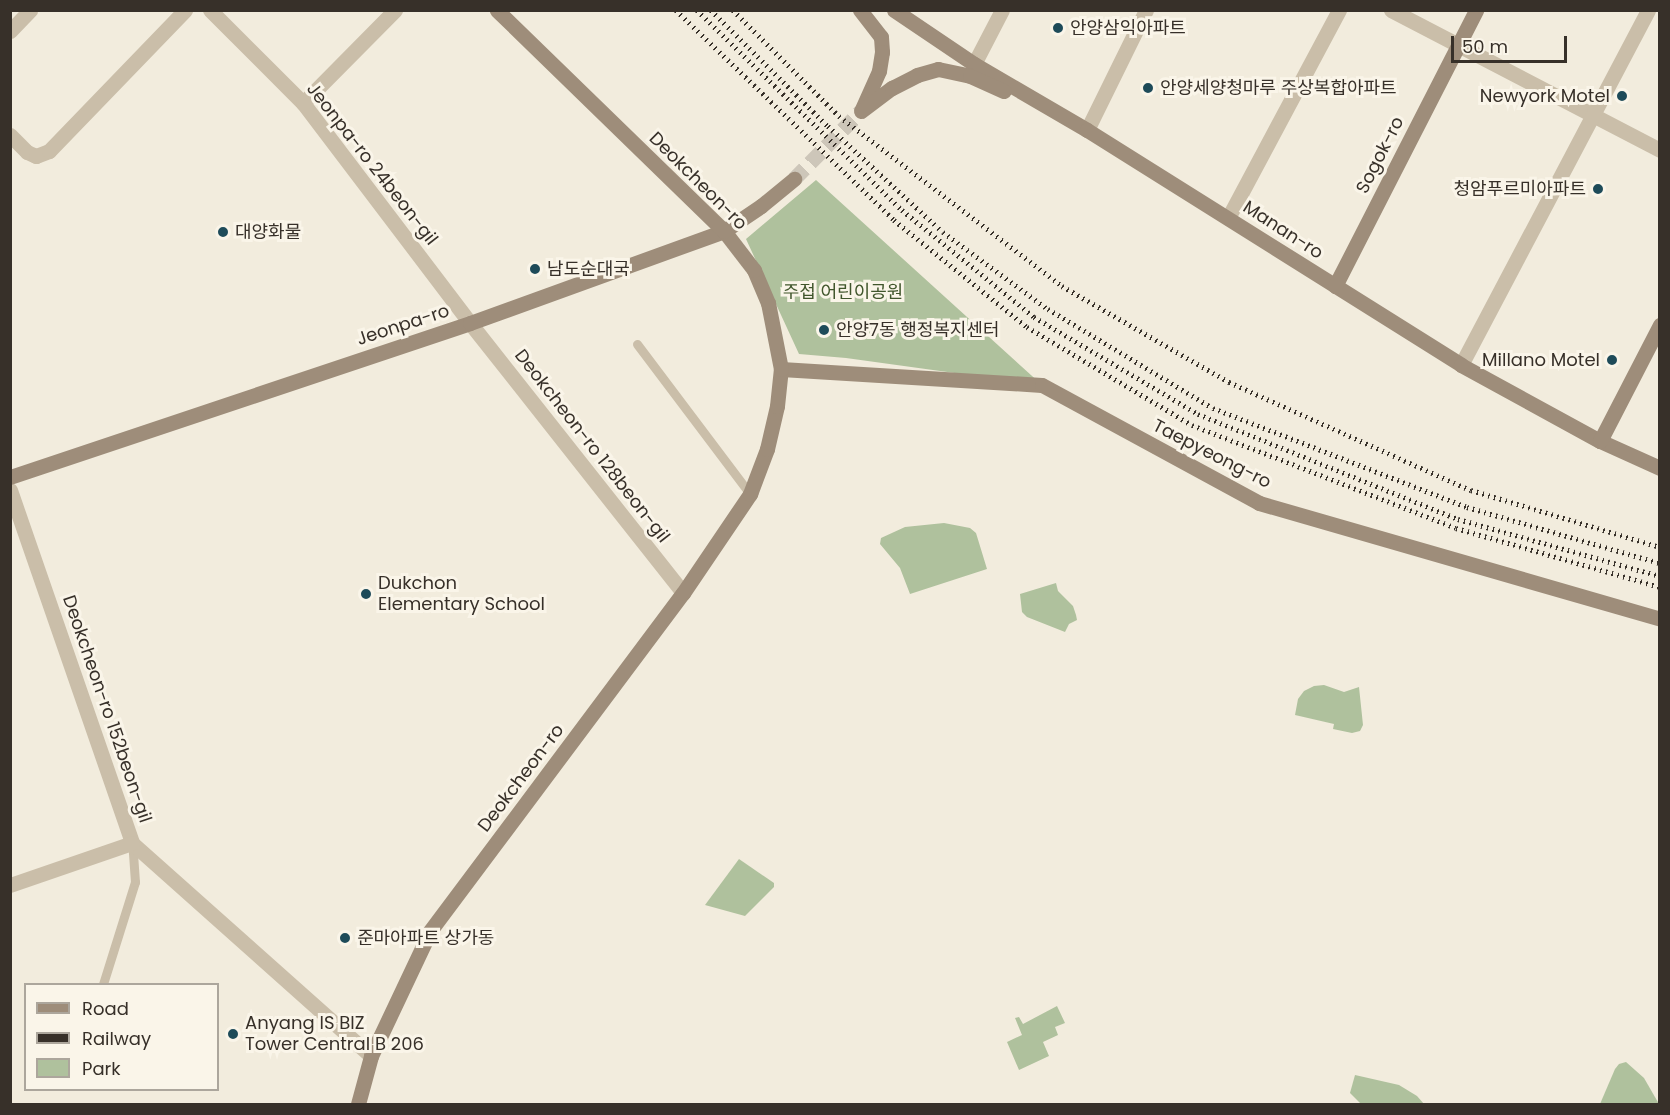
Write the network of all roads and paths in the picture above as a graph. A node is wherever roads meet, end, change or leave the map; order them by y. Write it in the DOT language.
graph roads {
  1 [pos="30,10"];
  2 [pos="185,10"];
  3 [pos="210,10"];
  4 [pos="395,10"];
  5 [pos="497,10"];
  6 [pos="861,10"];
  7 [pos="894,10"];
  8 [pos="1002,10"];
  9 [pos="1146,10"];
  10 [pos="1339,10"];
  11 [pos="1391,10"];
  12 [pos="1476,10"];
  13 [pos="1648,10"];
  14 [pos="10,31"];
  15 [pos="1457,47"];
  16 [pos="974,64"];
  17 [pos="1028,95"];
  18 [pos="303,103"];
  19 [pos="1593,115"];
  20 [pos="1087,130"];
  21 [pos="10,135"];
  22 [pos="1659,150"];
  23 [pos="794,179"];
  24 [pos="1228,218"];
  25 [pos="724,231"];
  26 [pos="1335,286"];
  27 [pos="470,323"];
  28 [pos="1659,325"];
  29 [pos="637,345"];
  30 [pos="1461,364"];
  31 [pos="781,369"];
  32 [pos="1600,441"];
  33 [pos="1659,468"];
  34 [pos="10,477"];
  35 [pos="10,490"];
  36 [pos="750,494"];
  37 [pos="683,593"];
  38 [pos="1659,619"];
  39 [pos="132,843"];
  40 [pos="10,885"];
  41 [pos="103,983"];
  42 [pos="371,1056"];
  43 [pos="357,1104"];
  1 -- 14 [label="street"];
  2 -- 21 [label="street"];
  3 -- 18 [label="street, Jeonpa-ro 24beon-gil"];
  4 -- 18 [label="street"];
  5 -- 25 [label="street, Deokcheon-ro"];
  6 -- 17 [label="street"];
  7 -- 16 [label="street, Manan-ro"];
  8 -- 16 [label="street"];
  9 -- 20 [label="street"];
  10 -- 24 [label="street"];
  11 -- 15 [label="street"];
  12 -- 15 [label="street, Sogok-ro"];
  13 -- 19 [label="street"];
  15 -- 19 [label="street"];
  15 -- 26 [label="street, Sogok-ro"];
  16 -- 17 [label="street, Manan-ro"];
  17 -- 20 [label="street, Manan-ro"];
  18 -- 27 [label="street, Jeonpa-ro 24beon-gil"];
  19 -- 22 [label="street"];
  19 -- 30 [label="street"];
  20 -- 24 [label="street, Manan-ro"];
  23 -- 25 [label="street, Jeonpa-ro"];
  24 -- 26 [label="street, Manan-ro"];
  25 -- 27 [label="street, Jeonpa-ro"];
  25 -- 31 [label="street, Deokcheon-ro"];
  26 -- 30 [label="street, Manan-ro"];
  27 -- 34 [label="street, Jeonpa-ro"];
  27 -- 37 [label="street, Deokcheon-ro 128beon-gil"];
  28 -- 32 [label="street"];
  29 -- 36 [label="lane"];
  30 -- 32 [label="street, Manan-ro"];
  31 -- 36 [label="street, Deokcheon-ro"];
  31 -- 38 [label="street, Taepyeong-ro"];
  32 -- 33 [label="street, Manan-ro"];
  35 -- 39 [label="street, Deokcheon-ro 152beon-gil"];
  36 -- 37 [label="street, Deokcheon-ro"];
  37 -- 42 [label="street, Deokcheon-ro"];
  39 -- 40 [label="street"];
  39 -- 41 [label="lane"];
  39 -- 42 [label="street, Deokcheon-ro 152beon-gil"];
  42 -- 43 [label="street, Deokcheon-ro"];
}
